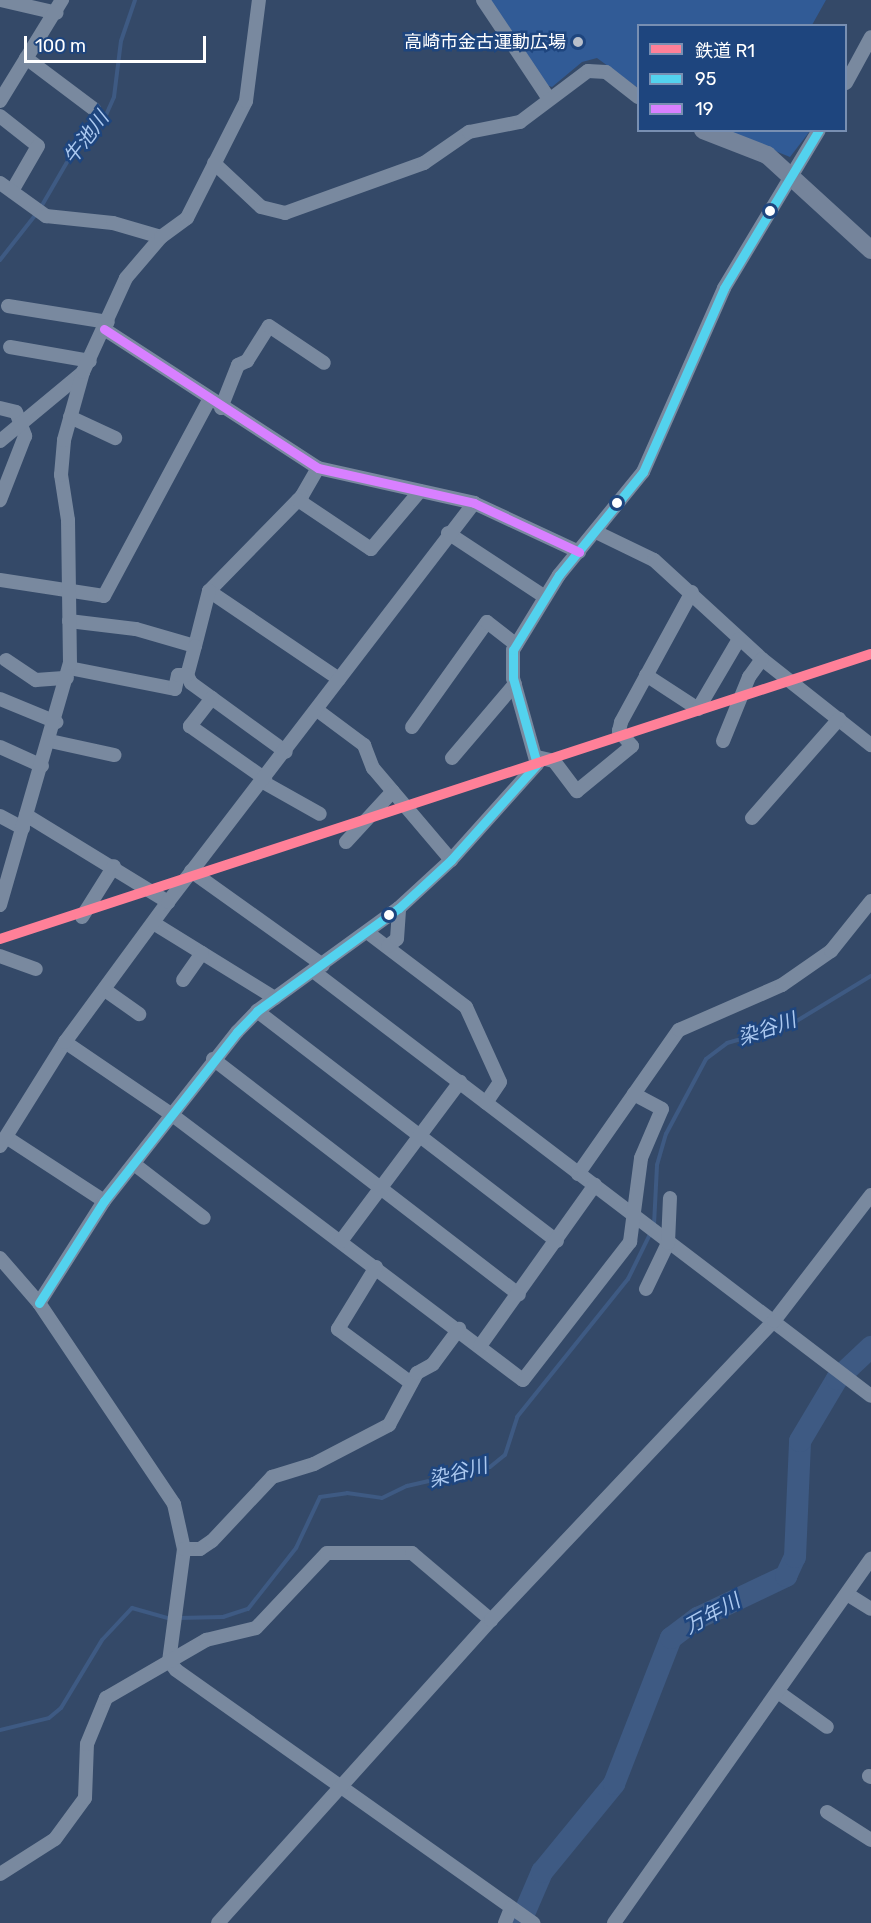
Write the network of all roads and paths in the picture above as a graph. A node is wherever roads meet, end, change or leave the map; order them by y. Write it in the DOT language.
graph roads {
  1 [pos="1,0"];
  2 [pos="259,0"];
  3 [pos="483,0"];
  4 [pos="60,6"];
  5 [pos="871,37"];
  6 [pos="26,58"];
  7 [pos="847,81"];
  8 [pos="637,96"];
  9 [pos="1,98"];
  10 [pos="549,99"];
  11 [pos="94,109"];
  12 [pos="0,116"];
  13 [pos="708,132"];
  14 [pos="818,132"];
  15 [pos="214,163"];
  16 [pos="794,176"];
  17 [pos="0,183"];
  18 [pos="12,191"];
  19 [pos="161,237"];
  20 [pos="871,250"];
  21 [pos="8,306"];
  22 [pos="106,325"];
  23 [pos="10,347"];
  24 [pos="324,363"];
  25 [pos="87,367"];
  26 [pos="209,400"];
  27 [pos="0,408"];
  28 [pos="221,408"];
  29 [pos="70,417"];
  30 [pos="23,425"];
  31 [pos="115,438"];
  32 [pos="0,441"];
  33 [pos="318,468"];
  34 [pos="420,491"];
  35 [pos="0,500"];
  36 [pos="298,500"];
  37 [pos="474,503"];
  38 [pos="596,532"];
  39 [pos="448,533"];
  40 [pos="579,552"];
  41 [pos="0,580"];
  42 [pos="68,590"];
  43 [pos="209,591"];
  44 [pos="692,592"];
  45 [pos="545,597"];
  46 [pos="69,621"];
  47 [pos="739,639"];
  48 [pos="516,645"];
  49 [pos="195,646"];
  50 [pos="762,659"];
  51 [pos="6,660"];
  52 [pos="68,673"];
  53 [pos="187,675"];
  54 [pos="646,675"];
  55 [pos="339,679"];
  56 [pos="515,684"];
  57 [pos="212,698"];
  58 [pos="0,699"];
  59 [pos="317,710"];
  60 [pos="839,719"];
  61 [pos="56,722"];
  62 [pos="412,727"];
  63 [pos="50,741"];
  64 [pos="723,741"];
  65 [pos="871,745"];
  66 [pos="0,747"];
  67 [pos="286,752"];
  68 [pos="114,755"];
  69 [pos="537,757"];
  70 [pos="452,758"];
  71 [pos="42,766"];
  72 [pos="264,781"];
  73 [pos="393,791"];
  74 [pos="320,814"];
  75 [pos="0,816"];
  76 [pos="752,818"];
  77 [pos="24,822"];
  78 [pos="346,842"];
  79 [pos="451,860"];
  80 [pos="114,866"];
  81 [pos="191,872"];
  82 [pos="871,901"];
  83 [pos="168,902"];
  84 [pos="0,905"];
  85 [pos="399,908"];
  86 [pos="82,917"];
  87 [pos="155,924"];
  88 [pos="367,932"];
  89 [pos="388,946"];
  90 [pos="202,953"];
  91 [pos="0,956"];
  92 [pos="318,968"];
  93 [pos="36,969"];
  94 [pos="183,980"];
  95 [pos="105,990"];
  96 [pos="275,998"];
  97 [pos="257,1011"];
  98 [pos="139,1014"];
  99 [pos="65,1042"];
  100 [pos="213,1059"];
  101 [pos="460,1082"];
  102 [pos="634,1094"];
  103 [pos="486,1103"];
  104 [pos="171,1114"];
  105 [pos="420,1136"];
  106 [pos="3,1141"];
  107 [pos="134,1164"];
  108 [pos="578,1174"];
  109 [pos="381,1185"];
  110 [pos="594,1185"];
  111 [pos="871,1196"];
  112 [pos="670,1198"];
  113 [pos="104,1201"];
  114 [pos="204,1218"];
  115 [pos="640,1222"];
  116 [pos="663,1239"];
  117 [pos="340,1241"];
  118 [pos="557,1241"];
  119 [pos="0,1258"];
  120 [pos="376,1267"];
  121 [pos="646,1289"];
  122 [pos="519,1294"];
  123 [pos="39,1303"];
  124 [pos="774,1321"];
  125 [pos="459,1329"];
  126 [pos="480,1346"];
  127 [pos="411,1383"];
  128 [pos="871,1396"];
  129 [pos="184,1549"];
  130 [pos="871,1559"];
  131 [pos="847,1594"];
  132 [pos="871,1610"];
  133 [pos="491,1620"];
  134 [pos="169,1661"];
  135 [pos="778,1692"];
  136 [pos="827,1727"];
  137 [pos="339,1786"];
  138 [pos="827,1812"];
  139 [pos="871,1840"];
  140 [pos="0,1874"];
  141 [pos="511,1908"];
  142 [pos="218,1923"];
  143 [pos="505,1923"];
  144 [pos="533,1923"];
  145 [pos="614,1923"];
  1 -- 4 [label="street"];
  2 -- 15 [label="street"];
  3 -- 10 [label="street"];
  4 -- 6 [label="street"];
  5 -- 7 [label="street"];
  6 -- 9 [label="street"];
  6 -- 11 [label="street"];
  8 -- 10 [label="street"];
  10 -- 15 [label="street"];
  12 -- 18 [label="street"];
  13 -- 16 [label="street"];
  14 -- 16 [label="street"];
  15 -- 19 [label="street"];
  16 -- 20 [label="street"];
  16 -- 38 [label="street"];
  17 -- 18 [label="street"];
  18 -- 19 [label="street"];
  19 -- 22 [label="street"];
  21 -- 22 [label="street"];
  22 -- 25 [label="street"];
  22 -- 26 [label="street"];
  23 -- 25 [label="street"];
  24 -- 28 [label="street"];
  25 -- 29 [label="street"];
  25 -- 30 [label="street"];
  26 -- 28 [label="street"];
  26 -- 42 [label="street"];
  27 -- 30 [label="street"];
  28 -- 33 [label="street"];
  29 -- 31 [label="street"];
  29 -- 42 [label="street"];
  30 -- 32 [label="street"];
  30 -- 35 [label="street"];
  33 -- 34 [label="street"];
  33 -- 36 [label="street"];
  34 -- 36 [label="street"];
  34 -- 37 [label="street"];
  36 -- 43 [label="street"];
  37 -- 39 [label="street"];
  37 -- 40 [label="street"];
  38 -- 40 [label="street"];
  38 -- 44 [label="street"];
  39 -- 45 [label="street"];
  39 -- 55 [label="street"];
  40 -- 45 [label="street"];
  41 -- 42 [label="street"];
  42 -- 46 [label="street"];
  43 -- 49 [label="street"];
  43 -- 55 [label="street"];
  44 -- 47 [label="street"];
  44 -- 54 [label="street"];
  45 -- 48 [label="street"];
  46 -- 49 [label="street"];
  46 -- 52 [label="street"];
  47 -- 50 [label="street"];
  47 -- 54 [label="street"];
  48 -- 56 [label="street"];
  48 -- 62 [label="street"];
  49 -- 53 [label="street"];
  50 -- 60 [label="street"];
  50 -- 64 [label="street"];
  51 -- 52 [label="street"];
  52 -- 53 [label="street"];
  52 -- 61 [label="street"];
  53 -- 57 [label="street"];
  54 -- 69 [label="street"];
  55 -- 59 [label="street"];
  56 -- 69 [label="street"];
  56 -- 70 [label="street"];
  57 -- 67 [label="street"];
  57 -- 72 [label="street"];
  58 -- 61 [label="street"];
  59 -- 67 [label="street"];
  59 -- 73 [label="street"];
  60 -- 65 [label="street"];
  60 -- 76 [label="street"];
  61 -- 63 [label="street"];
  63 -- 68 [label="street"];
  63 -- 71 [label="street"];
  66 -- 71 [label="street"];
  67 -- 72 [label="street"];
  69 -- 79 [label="street"];
  71 -- 77 [label="street"];
  72 -- 74 [label="street"];
  72 -- 81 [label="street"];
  73 -- 78 [label="street"];
  73 -- 79 [label="street"];
  75 -- 77 [label="street"];
  77 -- 80 [label="street"];
  77 -- 84 [label="street"];
  79 -- 85 [label="street"];
  80 -- 83 [label="street"];
  80 -- 86 [label="street"];
  81 -- 83 [label="street"];
  81 -- 92 [label="street"];
  82 -- 102 [label="street"];
  83 -- 87 [label="street"];
  85 -- 88 [label="street"];
  85 -- 89 [label="street"];
  87 -- 90 [label="street"];
  87 -- 95 [label="street"];
  88 -- 89 [label="street"];
  88 -- 92 [label="street"];
  89 -- 103 [label="street"];
  90 -- 94 [label="street"];
  90 -- 96 [label="street"];
  91 -- 93 [label="street"];
  92 -- 96 [label="street"];
  92 -- 101 [label="street"];
  95 -- 98 [label="street"];
  95 -- 99 [label="street"];
  96 -- 97 [label="street"];
  97 -- 100 [label="street"];
  97 -- 105 [label="street"];
  99 -- 104 [label="street"];
  99 -- 106 [label="street"];
  100 -- 104 [label="street"];
  100 -- 109 [label="street"];
  101 -- 103 [label="street"];
  101 -- 105 [label="street"];
  102 -- 108 [label="street"];
  102 -- 115 [label="street"];
  103 -- 108 [label="street"];
  104 -- 107 [label="street"];
  104 -- 117 [label="street"];
  105 -- 109 [label="street"];
  105 -- 118 [label="street"];
  106 -- 113 [label="street"];
  107 -- 113 [label="street"];
  107 -- 114 [label="street"];
  108 -- 110 [label="street"];
  109 -- 117 [label="street"];
  109 -- 122 [label="street"];
  110 -- 115 [label="street"];
  110 -- 118 [label="street"];
  111 -- 124 [label="street"];
  112 -- 116 [label="street"];
  113 -- 123 [label="street"];
  115 -- 116 [label="street"];
  115 -- 126 [label="street"];
  116 -- 121 [label="street"];
  116 -- 124 [label="street"];
  117 -- 120 [label="street"];
  118 -- 122 [label="street"];
  119 -- 123 [label="street"];
  120 -- 125 [label="street"];
  120 -- 127 [label="street"];
  122 -- 126 [label="street"];
  123 -- 129 [label="street"];
  124 -- 128 [label="street"];
  124 -- 133 [label="street"];
  125 -- 126 [label="street"];
  125 -- 127 [label="street"];
  127 -- 129 [label="street"];
  129 -- 134 [label="street"];
  130 -- 131 [label="street"];
  131 -- 132 [label="street"];
  131 -- 135 [label="street"];
  133 -- 134 [label="street"];
  133 -- 137 [label="street"];
  134 -- 137 [label="street"];
  134 -- 140 [label="street"];
  135 -- 136 [label="street"];
  135 -- 145 [label="street"];
  137 -- 141 [label="street"];
  137 -- 142 [label="street"];
  138 -- 139 [label="street"];
  141 -- 143 [label="street"];
  141 -- 144 [label="street"];
}
